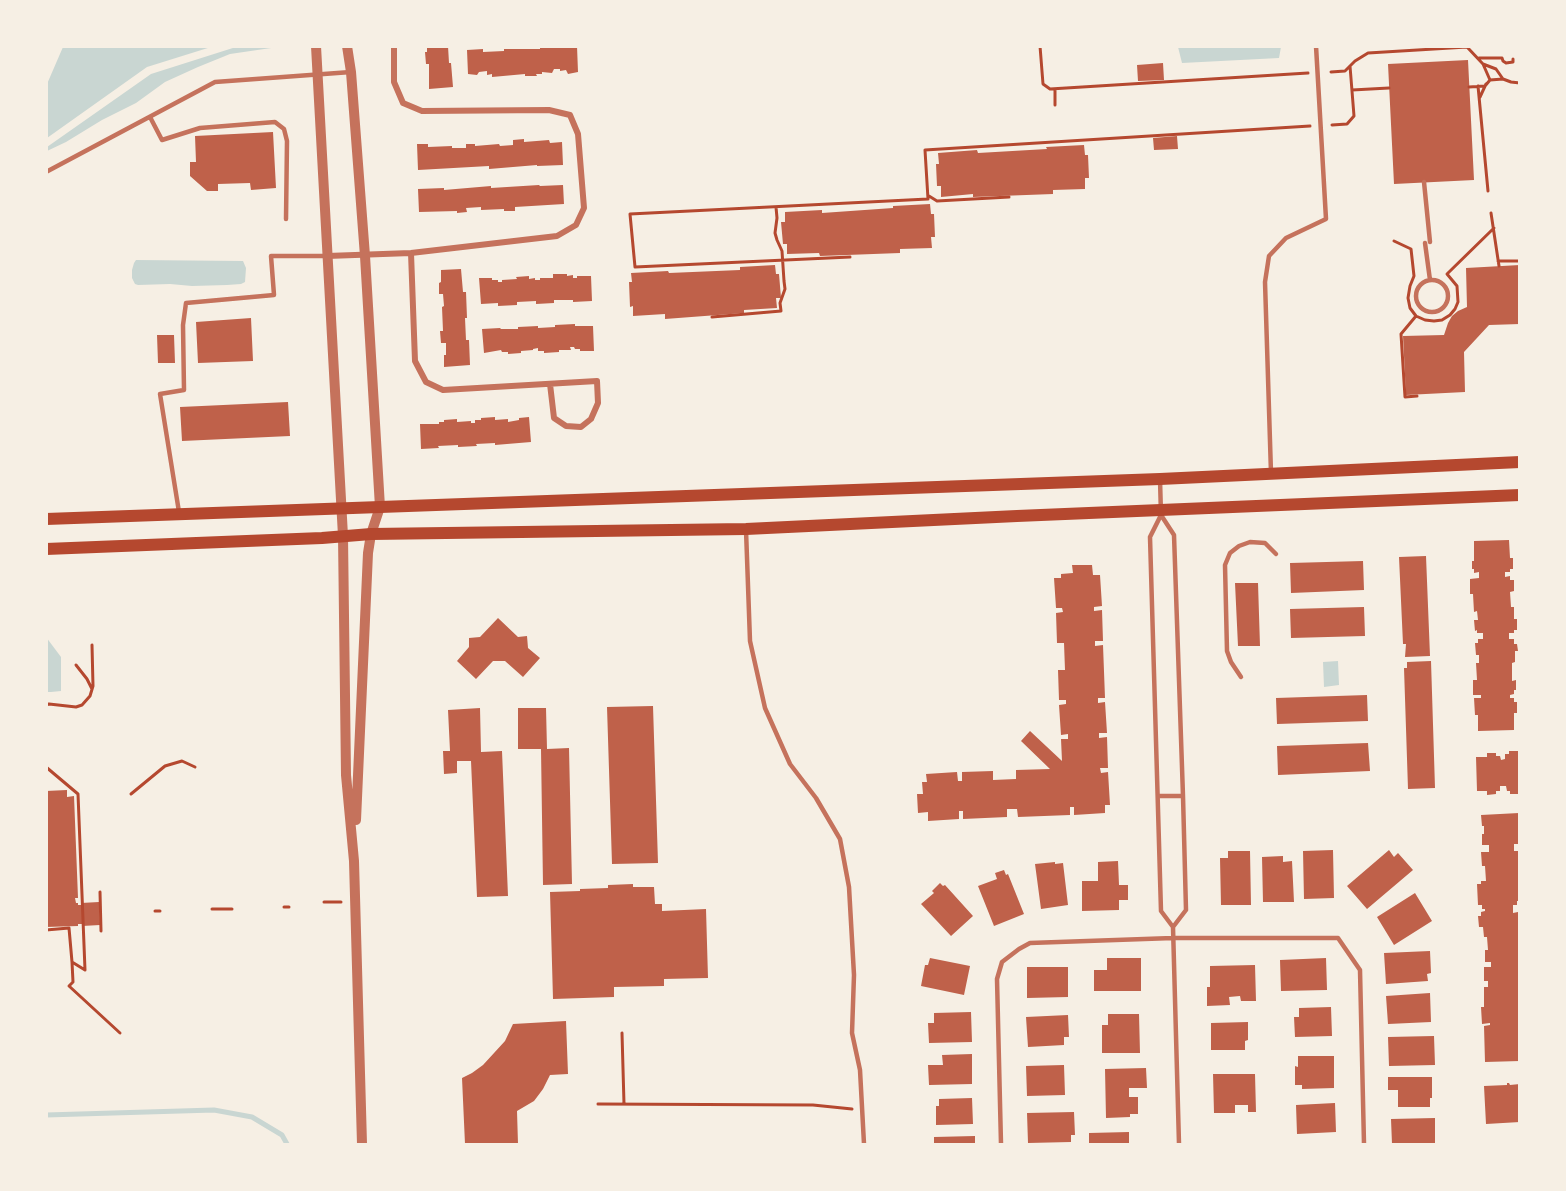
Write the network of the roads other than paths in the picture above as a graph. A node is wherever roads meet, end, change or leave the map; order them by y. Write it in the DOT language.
graph roads {
  1 [pos="316,46"];
  2 [pos="347,46"];
  3 [pos="394,46"];
  4 [pos="1316,46"];
  5 [pos="351,72"];
  6 [pos="318,74"];
  7 [pos="150,117"];
  8 [pos="46,172"];
  9 [pos="1424,182"];
  10 [pos="286,219"];
  11 [pos="411,253"];
  12 [pos="327,256"];
  13 [pos="365,256"];
  14 [pos="1430,280"];
  15 [pos="550,384"];
  16 [pos="1520,462"];
  17 [pos="1271,474"];
  18 [pos="1160,478"];
  19 [pos="1520,495"];
  20 [pos="380,507"];
  21 [pos="341,509"];
  22 [pos="1161,513"];
  23 [pos="179,514"];
  24 [pos="46,519"];
  25 [pos="746,529"];
  26 [pos="371,534"];
  27 [pos="343,536"];
  28 [pos="46,549"];
  29 [pos="1276,554"];
  30 [pos="1241,677"];
  31 [pos="1158,796"];
  32 [pos="1183,796"];
  33 [pos="354,861"];
  34 [pos="1173,927"];
  35 [pos="1173,939"];
  36 [pos="362,1144"];
  37 [pos="864,1144"];
  38 [pos="1001,1144"];
  39 [pos="1179,1144"];
  40 [pos="1364,1144"];
  1 -- 6 [label="street"];
  2 -- 5 [label="street"];
  3 -- 11 [label="street"];
  4 -- 17 [label="lane"];
  5 -- 6 [label="lane"];
  5 -- 13 [label="street"];
  6 -- 7 [label="lane"];
  6 -- 12 [label="street"];
  7 -- 8 [label="lane"];
  7 -- 10 [label="lane"];
  9 -- 14 [label="lane"];
  11 -- 13 [label="street"];
  11 -- 15 [label="street"];
  12 -- 13 [label="street"];
  12 -- 21 [label="street"];
  12 -- 23 [label="lane"];
  13 -- 20 [label="street"];
  14 -- 14 [label="lane"];
  15 -- 15 [label="street"];
  16 -- 17 [label="main road"];
  17 -- 18 [label="main road"];
  18 -- 20 [label="main road"];
  18 -- 22 [label="lane"];
  19 -- 22 [label="main road"];
  20 -- 21 [label="main road"];
  20 -- 26 [label="street"];
  21 -- 23 [label="main road"];
  21 -- 27 [label="street"];
  22 -- 25 [label="main road"];
  22 -- 31 [label="lane"];
  22 -- 32 [label="lane"];
  23 -- 24 [label="main road"];
  25 -- 26 [label="main road"];
  25 -- 37 [label="lane"];
  26 -- 27 [label="main road"];
  26 -- 33 [label="street"];
  27 -- 28 [label="main road"];
  27 -- 33 [label="street"];
  29 -- 30 [label="lane"];
  31 -- 32 [label="lane"];
  31 -- 34 [label="lane"];
  32 -- 34 [label="lane"];
  33 -- 36 [label="street"];
  34 -- 35 [label="lane"];
  35 -- 38 [label="lane"];
  35 -- 39 [label="lane"];
  35 -- 40 [label="lane"];
}
